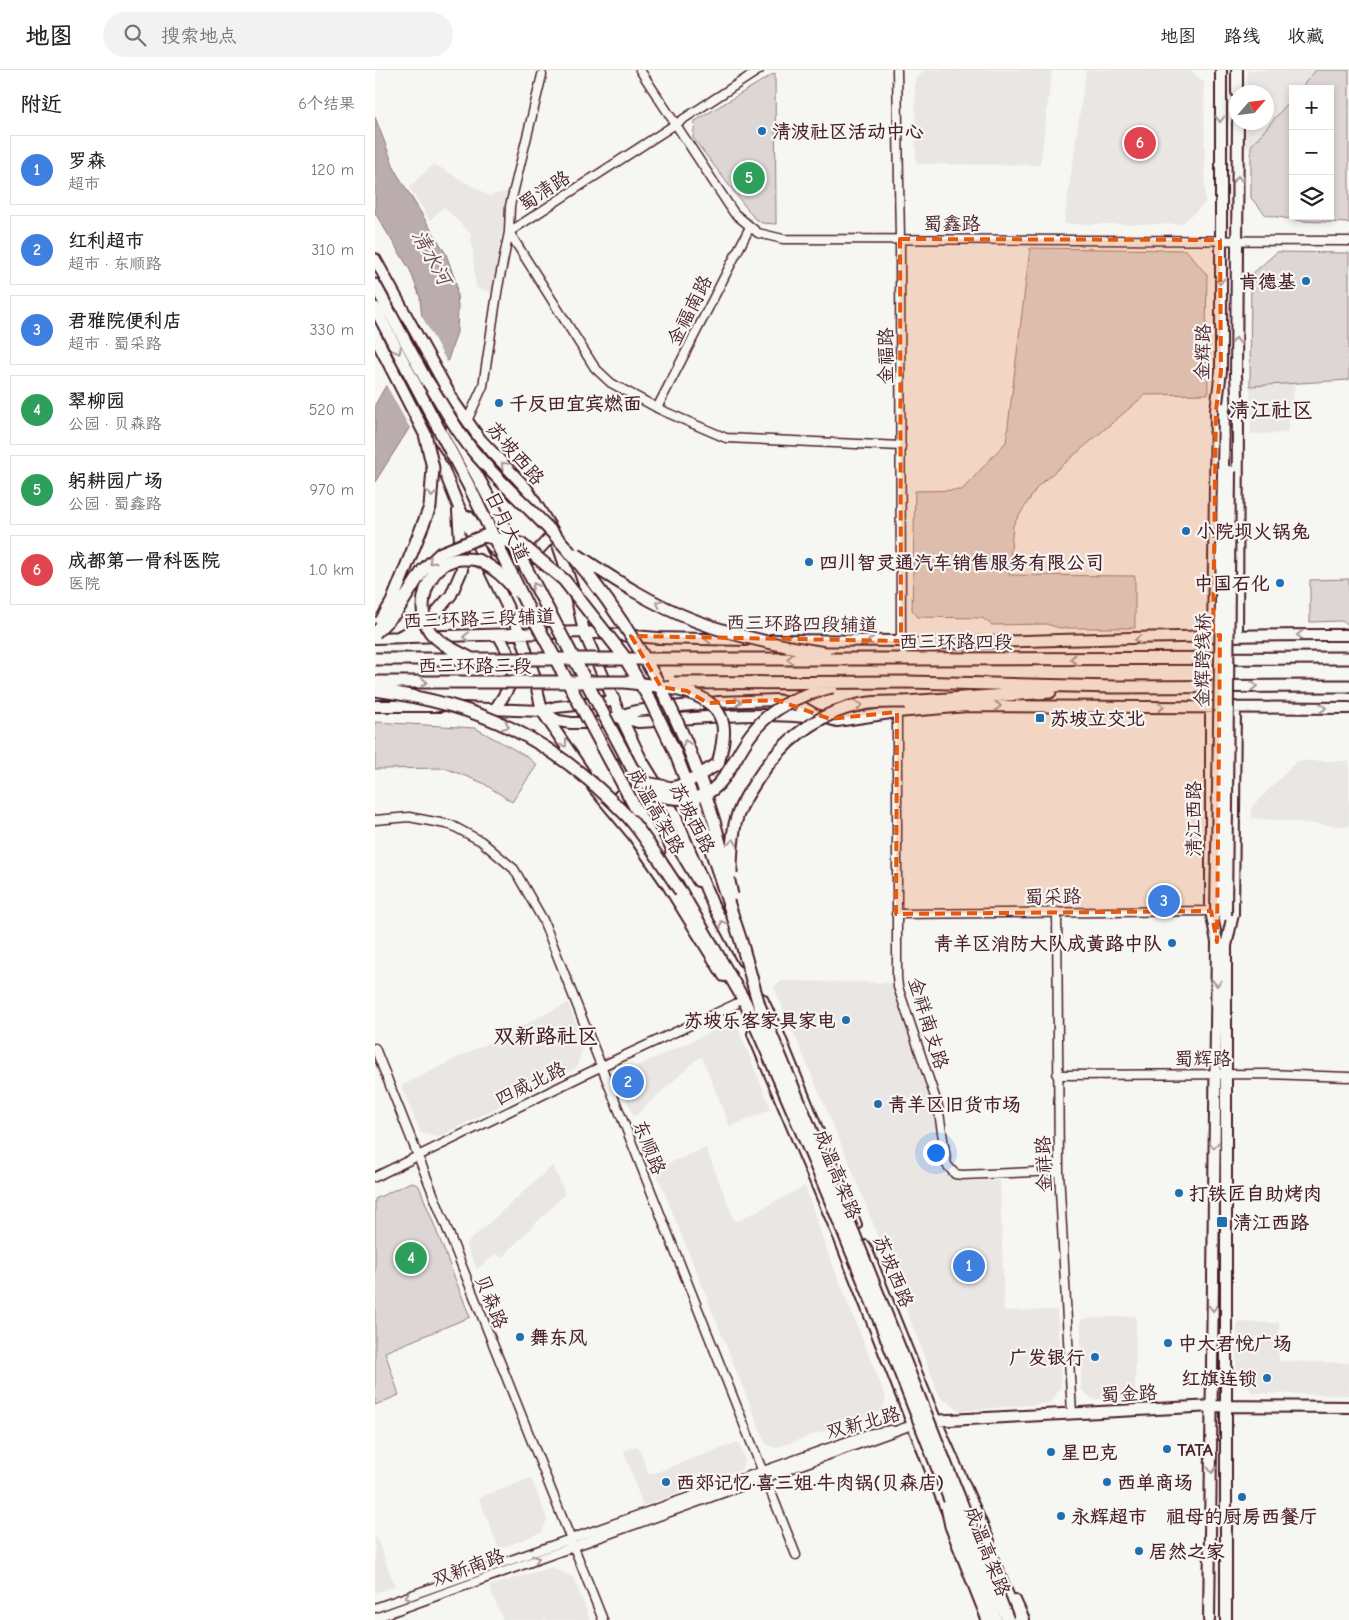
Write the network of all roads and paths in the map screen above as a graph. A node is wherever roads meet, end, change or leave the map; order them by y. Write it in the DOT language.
graph roads {
  1 [pos="640,70"];
  2 [pos="759,70"];
  3 [pos="897,70"];
  4 [pos="1221,70"];
  5 [pos="1237,70"];
  6 [pos="542,75"];
  7 [pos="1237,85"];
  8 [pos="675,124"];
  9 [pos="1238,130"];
  10 [pos="1220,143"];
  11 [pos="1238,143"];
  12 [pos="750,226"];
  13 [pos="509,232"];
  14 [pos="900,239"];
  15 [pos="1220,240"];
  16 [pos="1238,240"];
  17 [pos="1349,241"];
  18 [pos="375,259"];
  19 [pos="375,285"];
  20 [pos="375,308"];
  21 [pos="375,336"];
  22 [pos="375,348"];
  23 [pos="1221,371"];
  24 [pos="1236,375"];
  25 [pos="428,382"];
  26 [pos="657,408"];
  27 [pos="1227,411"];
  28 [pos="467,421"];
  29 [pos="901,446"];
  30 [pos="457,503"];
  31 [pos="554,533"];
  32 [pos="567,548"];
  33 [pos="527,606"];
  34 [pos="375,628"];
  35 [pos="585,632"];
  36 [pos="375,633"];
  37 [pos="521,635"];
  38 [pos="1237,635"];
  39 [pos="1349,635"];
  40 [pos="499,636"];
  41 [pos="1213,636"];
  42 [pos="375,638"];
  43 [pos="395,638"];
  44 [pos="901,641"];
  45 [pos="857,658"];
  46 [pos="1349,658"];
  47 [pos="375,659"];
  48 [pos="563,659"];
  49 [pos="474,660"];
  50 [pos="375,682"];
  51 [pos="624,682"];
  52 [pos="846,683"];
  53 [pos="1349,686"];
  54 [pos="1113,687"];
  55 [pos="375,690"];
  56 [pos="614,699"];
  57 [pos="375,706"];
  58 [pos="1211,707"];
  59 [pos="1235,707"];
  60 [pos="1349,708"];
  61 [pos="495,709"];
  62 [pos="542,711"];
  63 [pos="897,712"];
  64 [pos="621,717"];
  65 [pos="830,719"];
  66 [pos="609,760"];
  67 [pos="615,815"];
  68 [pos="375,820"];
  69 [pos="731,890"];
  70 [pos="681,892"];
  71 [pos="712,903"];
  72 [pos="1057,912"];
  73 [pos="1218,913"];
  74 [pos="896,914"];
  75 [pos="741,941"];
  76 [pos="1221,944"];
  77 [pos="740,1002"];
  78 [pos="375,1048"];
  79 [pos="600,1067"];
  80 [pos="1215,1074"];
  81 [pos="1227,1074"];
  82 [pos="1057,1075"];
  83 [pos="1349,1076"];
  84 [pos="416,1157"];
  85 [pos="1059,1171"];
  86 [pos="375,1177"];
  87 [pos="1213,1406"];
  88 [pos="1226,1406"];
  89 [pos="1349,1407"];
  90 [pos="1072,1414"];
  91 [pos="935,1419"];
  92 [pos="912,1425"];
  93 [pos="938,1469"];
  94 [pos="764,1474"];
  95 [pos="956,1489"];
  96 [pos="571,1543"];
  97 [pos="796,1555"];
  98 [pos="375,1608"];
  99 [pos="375,1618"];
  100 [pos="603,1620"];
  101 [pos="990,1620"];
  102 [pos="996,1620"];
  103 [pos="1008,1620"];
  104 [pos="1018,1620"];
  105 [pos="1024,1620"];
  106 [pos="1209,1620"];
  107 [pos="1225,1620"];
  1 -- 8 [label="street, 蜀鑫路"];
  2 -- 8 [label="street, 蜀清路"];
  3 -- 14 [label="street, 金福路"];
  4 -- 10 [label="main road, 金辉路, one-way"];
  5 -- 7 [label="main road"];
  6 -- 13 [label="street"];
  8 -- 12 [label="street, 蜀鑫路"];
  8 -- 13 [label="street, 蜀清路"];
  9 -- 11 [label="main road, 金辉路"];
  10 -- 11 [label="main road"];
  10 -- 15 [label="main road, 金辉路"];
  16 -- 11 [label="main road, 金辉路, one-way"];
  12 -- 14 [label="street, 蜀鑫路"];
  12 -- 26 [label="street, 金福南路"];
  13 -- 26 [label="street"];
  13 -- 28 [label="street, 蜀清路"];
  14 -- 15 [label="street, 蜀鑫路"];
  14 -- 29 [label="street, 金福路"];
  15 -- 16 [label="street, 蜀鑫路"];
  15 -- 23 [label="main road, 金辉路, one-way"];
  16 -- 17 [label="street, 蜀鑫路"];
  24 -- 16 [label="main road, 金辉路, one-way"];
  18 -- 28 [label="main road, 苏坡西路"];
  19 -- 25 [label="highway"];
  20 -- 33 [label="highway, 日月大道, one-way, bridge"];
  21 -- 34 [label="highway, one-way, bridge"];
  22 -- 30 [label="main road, 苏坡西路"];
  23 -- 27 [label="main road"];
  23 -- 41 [label="main road, 金辉路"];
  24 -- 27 [label="main road"];
  24 -- 38 [label="main road, 金辉路"];
  25 -- 32 [label="highway, bridge"];
  51 -- 25 [label="highway, one-way, bridge"];
  26 -- 29 [label="street"];
  27 -- 73 [label="main road, 金辉跨线桥, bridge"];
  31 -- 28 [label="main road, 苏坡西路, one-way"];
  29 -- 44 [label="street, 金福路"];
  30 -- 31 [label="main road"];
  30 -- 37 [label="main road, 苏坡西路"];
  30 -- 43 [label="main road"];
  31 -- 35 [label="main road, 苏坡西路"];
  45 -- 32 [label="highway, one-way, bridge"];
  69 -- 32 [label="highway, one-way, bridge"];
  33 -- 49 [label="highway, bridge"];
  33 -- 66 [label="highway, 日月大道, bridge"];
  35 -- 37 [label="main road, 西三环路三段辅道"];
  44 -- 35 [label="main road, 西三环路四段辅道, one-way"];
  35 -- 56 [label="main road, 苏坡西路"];
  75 -- 36 [label="highway, one-way, bridge"];
  37 -- 40 [label="main road, 西三环路三段辅道"];
  37 -- 62 [label="main road, 苏坡西路"];
  39 -- 38 [label="main road, 西三环路四段辅道, one-way"];
  38 -- 41 [label="main road, 西三环路四段辅道"];
  40 -- 43 [label="main road, 西三环路三段辅道, one-way"];
  40 -- 61 [label="main road"];
  41 -- 44 [label="main road, 西三环路四段辅道, one-way"];
  42 -- 43 [label="main road, 西三环路三段辅道"];
  46 -- 45 [label="highway, 西三环路四段, one-way, bridge"];
  45 -- 48 [label="highway, 西三环路四段, one-way, bridge"];
  47 -- 49 [label="highway, 西三环路三段, bridge"];
  48 -- 49 [label="highway, 西三环路三段, bridge"];
  50 -- 51 [label="highway, 西三环路三段, one-way, bridge"];
  51 -- 52 [label="highway, bridge"];
  52 -- 54 [label="highway, bridge"];
  52 -- 66 [label="highway, bridge"];
  54 -- 53 [label="highway, one-way"];
  69 -- 54 [label="highway, one-way, bridge"];
  55 -- 70 [label="highway, one-way, bridge"];
  56 -- 62 [label="main road"];
  56 -- 64 [label="main road, 苏坡西路"];
  57 -- 61 [label="main road"];
  58 -- 59 [label="main road"];
  63 -- 58 [label="main road, one-way"];
  58 -- 73 [label="main road, 清江西路"];
  59 -- 60 [label="main road, one-way"];
  59 -- 76 [label="main road"];
  61 -- 62 [label="main road"];
  62 -- 64 [label="main road"];
  62 -- 67 [label="main road, 苏坡西路, one-way"];
  63 -- 65 [label="main road"];
  63 -- 74 [label="street, 金祥南支路"];
  64 -- 65 [label="main road"];
  64 -- 65 [label="main road, one-way"];
  64 -- 71 [label="main road, 苏坡西路"];
  66 -- 70 [label="highway, 成温高架路, bridge"];
  67 -- 71 [label="main road"];
  67 -- 77 [label="main road, 苏坡西路"];
  68 -- 79 [label="street, 东顺路"];
  69 -- 75 [label="highway, bridge"];
  70 -- 93 [label="highway, 成温高架路, bridge"];
  91 -- 71 [label="main road, 苏坡西路, one-way"];
  72 -- 73 [label="street, 蜀采路"];
  72 -- 74 [label="street, 蜀采路"];
  72 -- 82 [label="street, 金祥路"];
  73 -- 76 [label="main road"];
  74 -- 85 [label="street, 金祥南支路"];
  75 -- 95 [label="highway, 成温高架路, bridge"];
  76 -- 80 [label="main road, one-way"];
  76 -- 81 [label="main road"];
  77 -- 79 [label="street, 四威北路"];
  77 -- 92 [label="main road, 苏坡西路"];
  78 -- 84 [label="street, 贝森路"];
  79 -- 84 [label="street, 四威北路"];
  79 -- 94 [label="street, 东顺路"];
  80 -- 81 [label="street, 蜀辉路"];
  80 -- 82 [label="street, 蜀辉路"];
  80 -- 87 [label="main road, one-way"];
  81 -- 83 [label="street, 蜀辉路"];
  81 -- 88 [label="main road"];
  82 -- 85 [label="street, 金祥路"];
  84 -- 86 [label="street, 四威北路"];
  84 -- 96 [label="street, 贝森路"];
  85 -- 90 [label="street, 金祥路"];
  87 -- 88 [label="main road, 蜀金路"];
  87 -- 90 [label="main road, 蜀金路"];
  87 -- 106 [label="main road, one-way"];
  88 -- 89 [label="main road, 蜀金路"];
  88 -- 107 [label="main road"];
  90 -- 91 [label="main road, 蜀金路"];
  91 -- 92 [label="main road, 蜀金路"];
  91 -- 105 [label="main road, 苏坡西路"];
  92 -- 94 [label="street, 双新北路"];
  92 -- 101 [label="main road, 苏坡西路"];
  93 -- 101 [label="highway, bridge"];
  93 -- 102 [label="highway, 成温高架路, bridge"];
  94 -- 96 [label="street, 双新北路"];
  94 -- 97 [label="street, 东顺路"];
  95 -- 103 [label="highway, 成温高架路, bridge"];
  95 -- 104 [label="highway, bridge"];
  96 -- 98 [label="street, one-way"];
  99 -- 96 [label="street, 双新南路, one-way"];
  96 -- 100 [label="street, 贝森路"];
}
